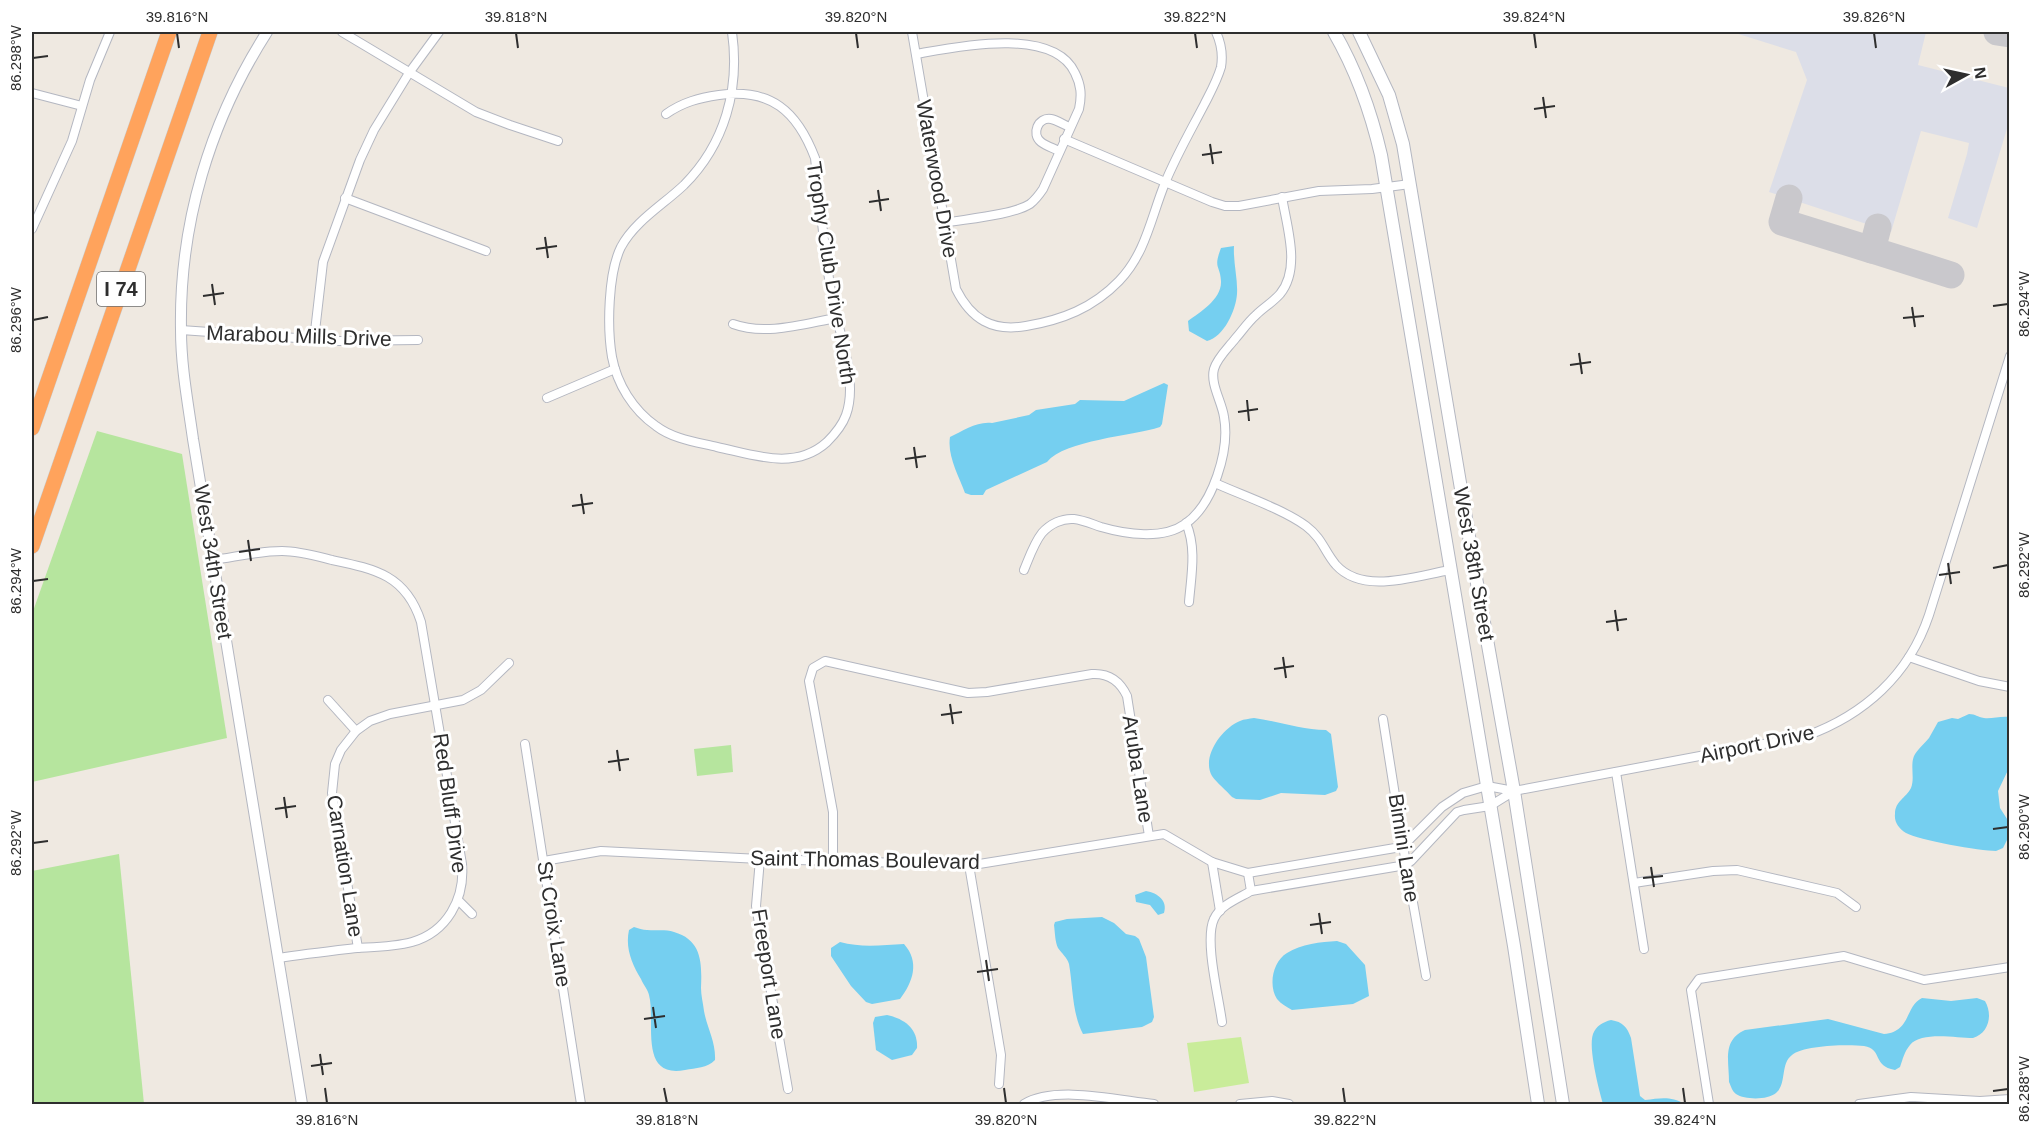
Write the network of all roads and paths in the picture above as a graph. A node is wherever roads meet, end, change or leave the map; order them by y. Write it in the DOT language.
graph roads {
  1 [pos="110,32"];
  2 [pos="169,32"];
  3 [pos="210,32"];
  4 [pos="267,32"];
  5 [pos="342,32"];
  6 [pos="439,32"];
  7 [pos="732,32"];
  8 [pos="912,32"];
  9 [pos="1216,32"];
  10 [pos="1334,32"];
  11 [pos="1359,32"];
  12 [pos="916,54"];
  13 [pos="410,73"];
  14 [pos="32,93"];
  15 [pos="732,93"];
  16 [pos="82,106"];
  17 [pos="666,114"];
  18 [pos="1070,127"];
  19 [pos="1064,139"];
  20 [pos="558,141"];
  21 [pos="1059,151"];
  22 [pos="1165,183"];
  23 [pos="1410,184"];
  24 [pos="1387,188"];
  25 [pos="1282,197"];
  26 [pos="345,198"];
  27 [pos="32,223"];
  28 [pos="944,223"];
  29 [pos="486,251"];
  30 [pos="836,318"];
  31 [pos="733,324"];
  32 [pos="181,330"];
  33 [pos="314,340"];
  34 [pos="418,340"];
  35 [pos="2010,356"];
  36 [pos="615,369"];
  37 [pos="547,398"];
  38 [pos="32,428"];
  39 [pos="1215,483"];
  40 [pos="1186,524"];
  41 [pos="32,546"];
  42 [pos="213,560"];
  43 [pos="1024,570"];
  44 [pos="1450,570"];
  45 [pos="1189,602"];
  46 [pos="1910,657"];
  47 [pos="509,663"];
  48 [pos="2010,687"];
  49 [pos="328,700"];
  50 [pos="435,706"];
  51 [pos="1383,719"];
  52 [pos="356,731"];
  53 [pos="525,744"];
  54 [pos="1616,772"];
  55 [pos="1487,786"];
  56 [pos="1514,791"];
  57 [pos="1490,806"];
  58 [pos="1149,836"];
  59 [pos="1403,846"];
  60 [pos="760,859"];
  61 [pos="544,861"];
  62 [pos="833,861"];
  63 [pos="1212,862"];
  64 [pos="969,865"];
  65 [pos="1406,865"];
  66 [pos="1248,873"];
  67 [pos="1634,883"];
  68 [pos="1251,891"];
  69 [pos="458,900"];
  70 [pos="1856,908"];
  71 [pos="1220,911"];
  72 [pos="472,914"];
  73 [pos="358,948"];
  74 [pos="1644,949"];
  75 [pos="279,958"];
  76 [pos="2010,967"];
  77 [pos="1426,976"];
  78 [pos="1222,1022"];
  79 [pos="999,1084"];
  80 [pos="788,1089"];
  81 [pos="2010,1099"];
  82 [pos="1261,1103"];
  83 [pos="302,1104"];
  84 [pos="581,1104"];
  85 [pos="1023,1104"];
  86 [pos="1154,1104"];
  87 [pos="1240,1104"];
  88 [pos="1289,1104"];
  89 [pos="1538,1104"];
  90 [pos="1563,1104"];
  91 [pos="1709,1104"];
  92 [pos="1859,1104"];
  1 -- 16 [label="street"];
  2 -- 38 [label="highway, I 74"];
  3 -- 41 [label="highway, I 74"];
  4 -- 32 [label="street, West 34th Street"];
  5 -- 13 [label="street"];
  6 -- 13 [label="street"];
  7 -- 15 [label="street"];
  8 -- 12 [label="street, Waterwood Drive"];
  9 -- 22 [label="street"];
  10 -- 24 [label="main road, West 38th Street"];
  11 -- 23 [label="main road, West 38th Street"];
  12 -- 18 [label="street"];
  12 -- 28 [label="street, Waterwood Drive"];
  13 -- 20 [label="street"];
  13 -- 26 [label="street"];
  14 -- 16 [label="street"];
  15 -- 17 [label="street, Trophy Club Drive North"];
  15 -- 30 [label="street, Trophy Club Drive North"];
  15 -- 36 [label="street"];
  16 -- 27 [label="street"];
  18 -- 19 [label="street"];
  18 -- 21 [label="street"];
  19 -- 21 [label="street"];
  19 -- 22 [label="street"];
  21 -- 28 [label="street"];
  22 -- 25 [label="street"];
  22 -- 28 [label="street, Waterwood Drive"];
  23 -- 24 [label="street"];
  23 -- 56 [label="main road, West 38th Street"];
  24 -- 25 [label="street"];
  24 -- 44 [label="main road, West 38th Street"];
  25 -- 39 [label="street"];
  26 -- 29 [label="street"];
  26 -- 33 [label="street"];
  30 -- 31 [label="street"];
  30 -- 36 [label="street, Trophy Club Drive North"];
  32 -- 33 [label="street, Marabou Mills Drive"];
  32 -- 42 [label="street, West 34th Street"];
  33 -- 34 [label="street, Marabou Mills Drive"];
  35 -- 46 [label="street, Airport Drive"];
  36 -- 37 [label="street"];
  39 -- 40 [label="street"];
  39 -- 44 [label="street"];
  40 -- 43 [label="street"];
  40 -- 45 [label="street"];
  42 -- 50 [label="street, Red Bluff Drive"];
  42 -- 75 [label="street, West 34th Street"];
  44 -- 55 [label="main road, West 38th Street"];
  46 -- 48 [label="street"];
  46 -- 54 [label="street, Airport Drive"];
  47 -- 50 [label="street, Carnation Lane"];
  49 -- 52 [label="street"];
  50 -- 52 [label="street, Carnation Lane"];
  50 -- 69 [label="street, Red Bluff Drive"];
  51 -- 59 [label="street, Bimini Lane"];
  52 -- 73 [label="street, Carnation Lane"];
  53 -- 61 [label="street, St Croix Lane"];
  54 -- 56 [label="street, Airport Drive"];
  54 -- 67 [label="street"];
  55 -- 56 [label="street"];
  55 -- 57 [label="main road, West 38th Street"];
  55 -- 59 [label="street"];
  56 -- 57 [label="street"];
  56 -- 90 [label="main road, West 38th Street"];
  57 -- 65 [label="street"];
  57 -- 89 [label="main road, West 38th Street"];
  58 -- 62 [label="street, Aruba Lane"];
  58 -- 63 [label="street, Saint Thomas Boulevard"];
  58 -- 64 [label="street, Saint Thomas Boulevard"];
  59 -- 65 [label="street, Bimini Lane"];
  59 -- 66 [label="street, Saint Thomas Boulevard"];
  60 -- 61 [label="street, Saint Thomas Boulevard"];
  60 -- 62 [label="street, Saint Thomas Boulevard"];
  60 -- 80 [label="street, Freeport Lane"];
  61 -- 84 [label="street, St Croix Lane"];
  62 -- 64 [label="street, Saint Thomas Boulevard"];
  63 -- 66 [label="street, Saint Thomas Boulevard"];
  63 -- 71 [label="street"];
  64 -- 79 [label="street"];
  65 -- 68 [label="street"];
  65 -- 77 [label="street, Bimini Lane"];
  66 -- 68 [label="street"];
  67 -- 70 [label="street"];
  67 -- 74 [label="street"];
  68 -- 71 [label="street"];
  69 -- 72 [label="street"];
  69 -- 73 [label="street"];
  71 -- 78 [label="street"];
  73 -- 75 [label="street"];
  75 -- 83 [label="street, West 34th Street"];
  76 -- 91 [label="street"];
  81 -- 92 [label="street"];
  82 -- 87 [label="street"];
  82 -- 88 [label="street"];
  85 -- 86 [label="street"];
}
